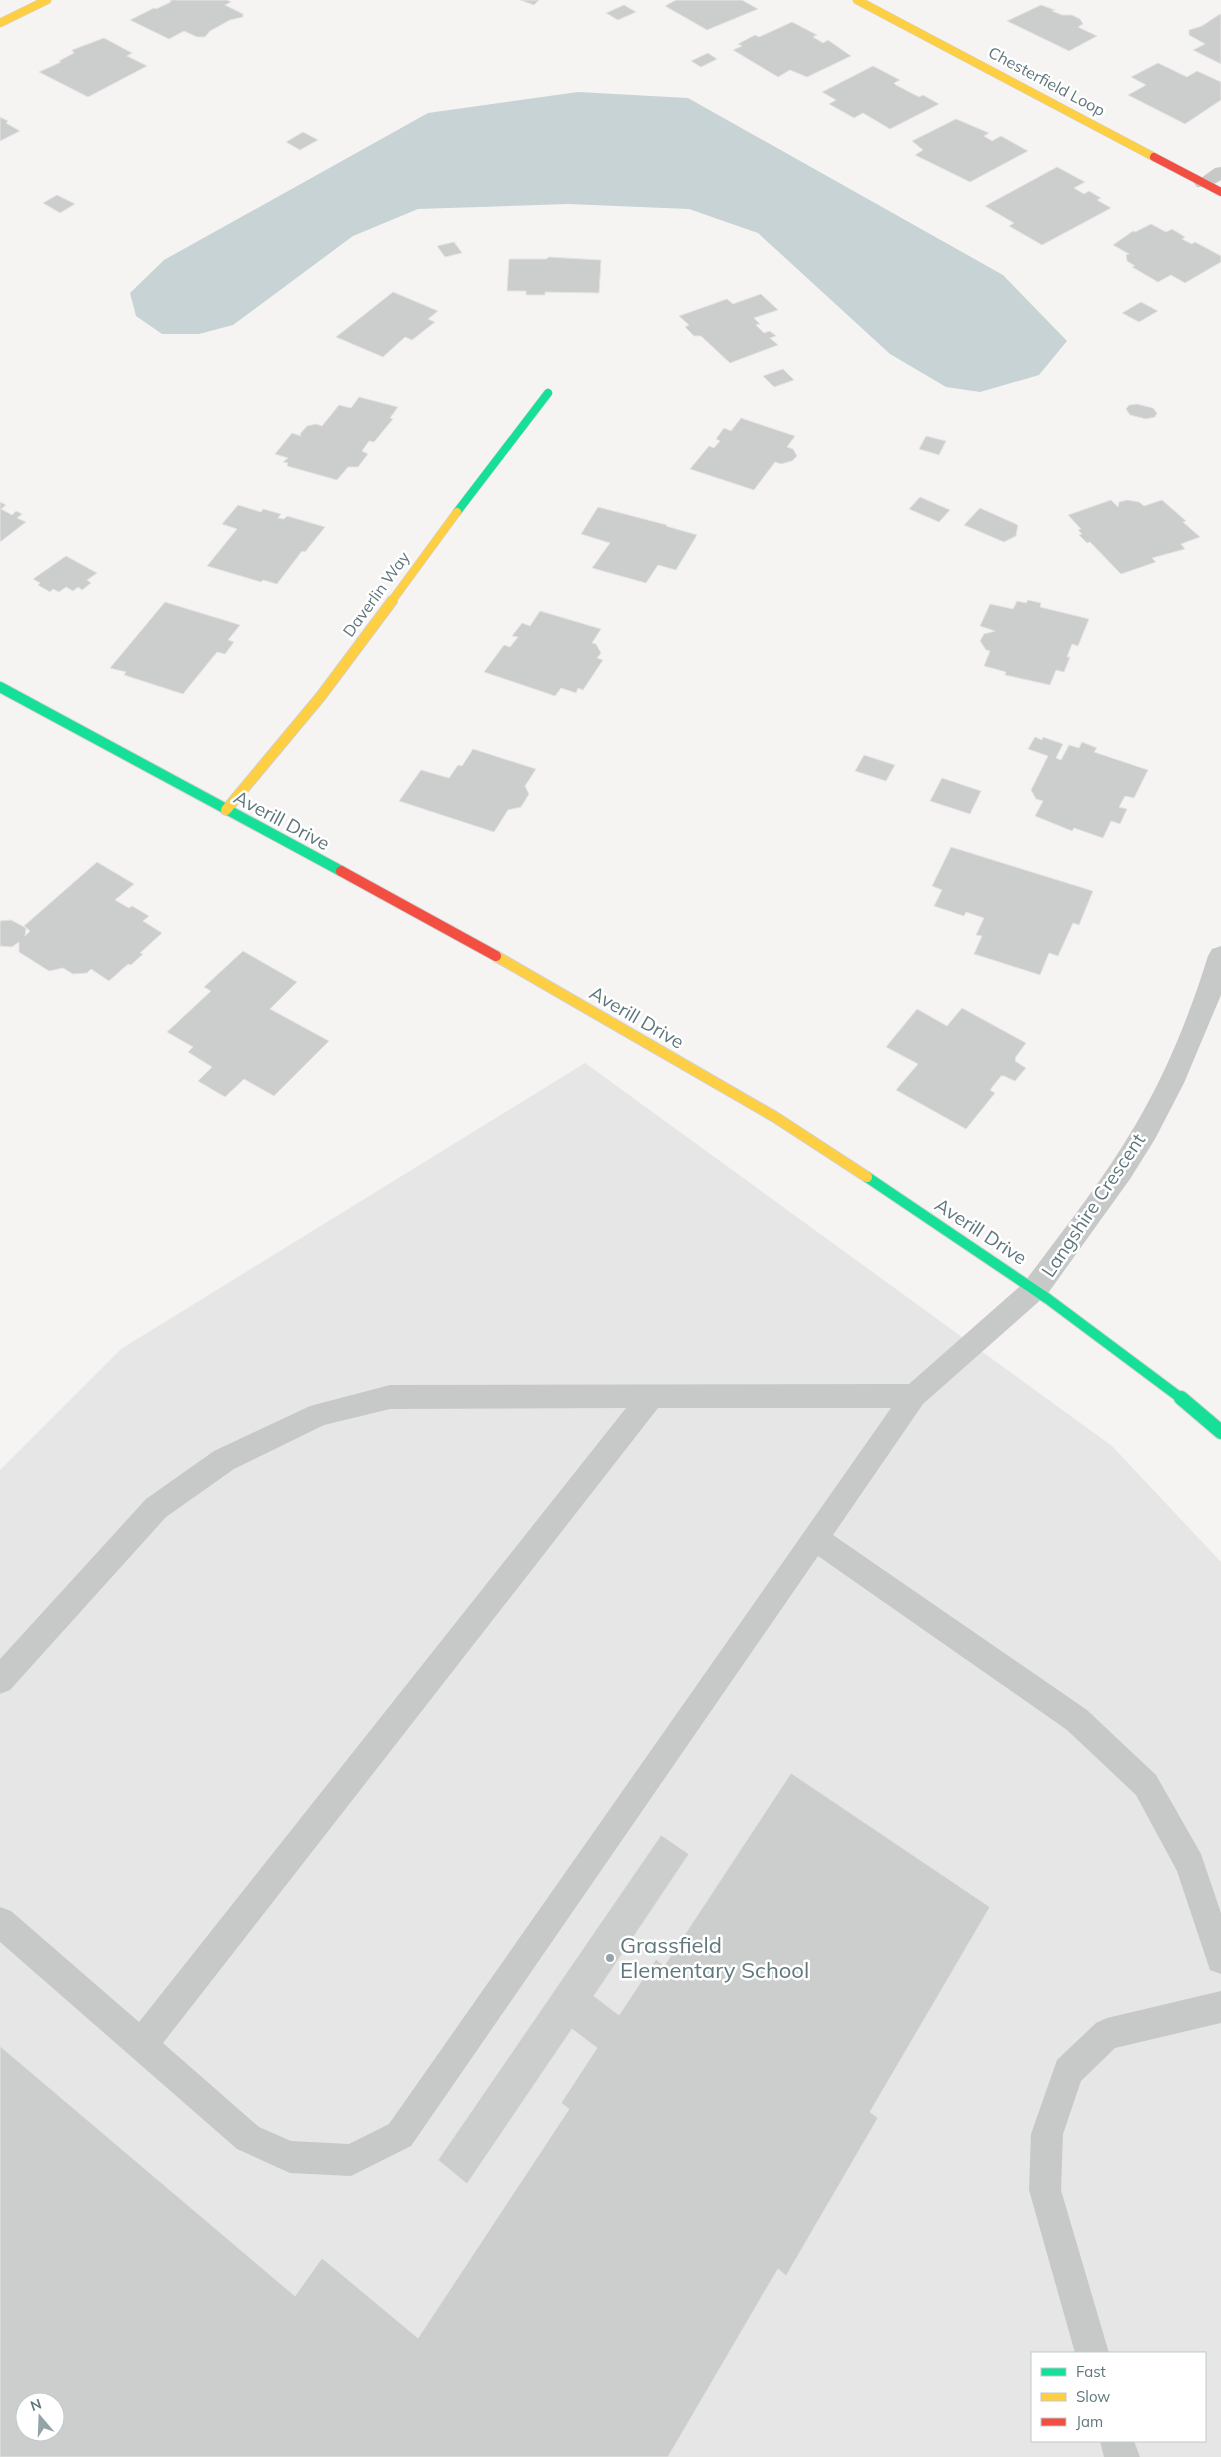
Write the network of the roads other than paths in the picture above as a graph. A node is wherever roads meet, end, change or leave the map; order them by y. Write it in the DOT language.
graph roads {
  1 [pos="48,0"];
  2 [pos="857,0"];
  3 [pos="0,23"];
  4 [pos="1221,172"];
  5 [pos="1202,183"];
  6 [pos="1221,192"];
  7 [pos="548,394"];
  8 [pos="0,687"];
  9 [pos="226,810"];
  10 [pos="1221,956"];
  11 [pos="1036,1288"];
  12 [pos="914,1396"];
  13 [pos="651,1397"];
  14 [pos="1221,1432"];
  15 [pos="816,1538"];
  16 [pos="0,1680"];
  17 [pos="0,1922"];
  18 [pos="1221,1959"];
  19 [pos="1221,2008"];
  20 [pos="141,2045"];
  21 [pos="1092,2352"];
  22 [pos="1117,2442"];
  23 [pos="1122,2457"];
  1 -- 3 [label="street"];
  2 -- 5 [label="street, Chesterfield Loop"];
  4 -- 5 [label="street"];
  5 -- 6 [label="street, Chesterfield Loop"];
  7 -- 9 [label="street, Daverlin Way"];
  8 -- 9 [label="street, Averill Drive"];
  9 -- 11 [label="street, Averill Drive"];
  10 -- 11 [label="street, Langshire Crescent"];
  11 -- 12 [label="lane"];
  11 -- 14 [label="street, Averill Drive"];
  12 -- 13 [label="lane"];
  12 -- 15 [label="lane"];
  13 -- 16 [label="lane"];
  13 -- 20 [label="lane"];
  15 -- 18 [label="lane"];
  15 -- 20 [label="lane"];
  17 -- 20 [label="lane"];
  19 -- 21 [label="lane"];
  22 -- 23 [label="lane"];
}
